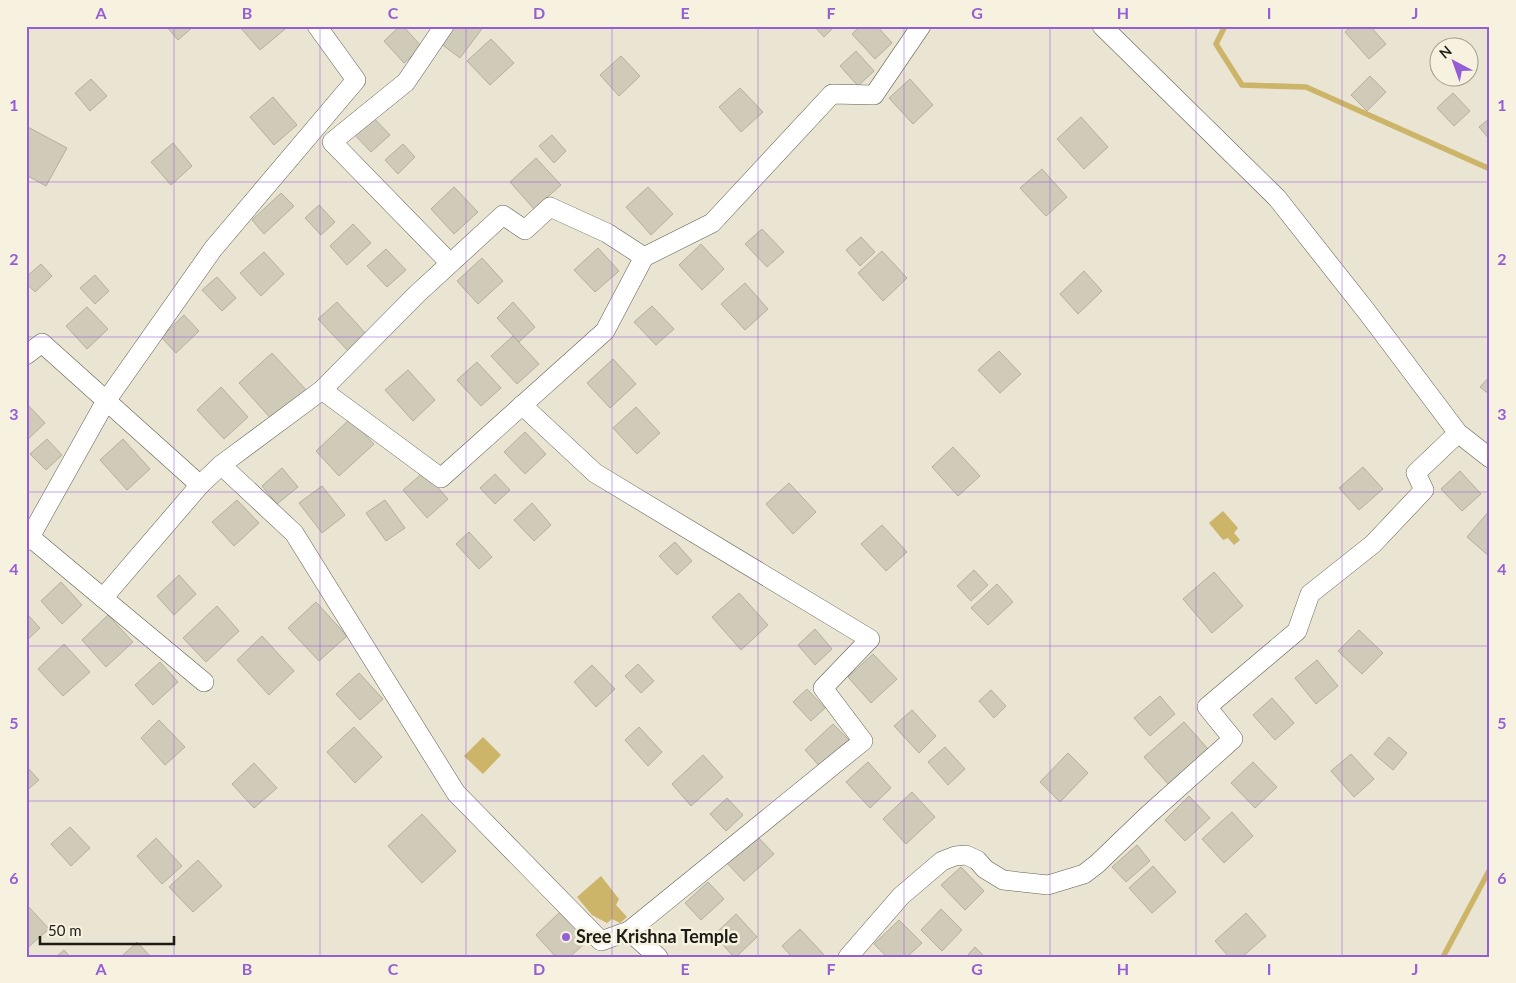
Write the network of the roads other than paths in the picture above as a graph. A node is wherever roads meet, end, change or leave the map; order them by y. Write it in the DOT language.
graph roads {
  1 [pos="317,26"];
  2 [pos="444,26"];
  3 [pos="921,26"];
  4 [pos="1102,26"];
  5 [pos="644,257"];
  6 [pos="450,264"];
  7 [pos="26,355"];
  8 [pos="322,390"];
  9 [pos="106,401"];
  10 [pos="522,405"];
  11 [pos="1458,433"];
  12 [pos="1490,458"];
  13 [pos="222,465"];
  14 [pos="200,485"];
  15 [pos="28,539"];
  16 [pos="103,598"];
  17 [pos="204,682"];
  18 [pos="629,931"];
  19 [pos="658,957"];
  20 [pos="848,957"];
  1 -- 9 [label="street"];
  2 -- 6 [label="street"];
  3 -- 5 [label="street"];
  4 -- 11 [label="street"];
  5 -- 6 [label="street"];
  5 -- 10 [label="street"];
  6 -- 8 [label="street"];
  7 -- 9 [label="street"];
  8 -- 10 [label="street"];
  8 -- 13 [label="street"];
  9 -- 14 [label="street"];
  9 -- 15 [label="street"];
  10 -- 18 [label="street"];
  11 -- 12 [label="street"];
  11 -- 20 [label="street"];
  13 -- 14 [label="street"];
  13 -- 18 [label="street"];
  14 -- 16 [label="street"];
  15 -- 16 [label="street"];
  16 -- 17 [label="street"];
  18 -- 19 [label="street"];
}
